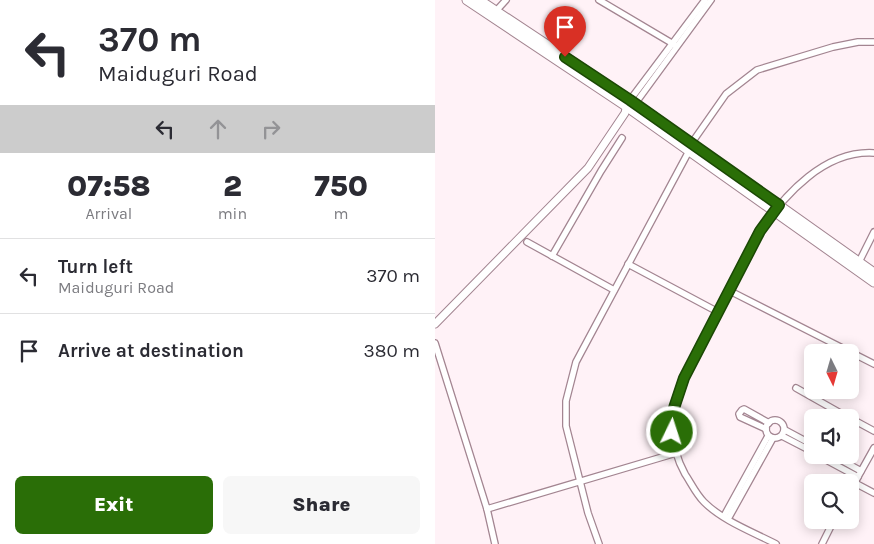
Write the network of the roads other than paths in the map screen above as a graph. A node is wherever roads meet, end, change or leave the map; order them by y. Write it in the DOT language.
graph roads {
  1 [pos="467,0"];
  2 [pos="479,0"];
  3 [pos="506,0"];
  4 [pos="599,0"];
  5 [pos="705,0"];
  6 [pos="711,0"];
  7 [pos="496,11"];
  8 [pos="874,42"];
  9 [pos="675,45"];
  10 [pos="629,106"];
  11 [pos="622,138"];
  12 [pos="690,147"];
  13 [pos="874,153"];
  14 [pos="776,208"];
  15 [pos="874,232"];
  16 [pos="527,242"];
  17 [pos="551,256"];
  18 [pos="859,262"];
  19 [pos="628,264"];
  20 [pos="874,273"];
  21 [pos="874,282"];
  22 [pos="614,290"];
  23 [pos="730,290"];
  24 [pos="718,312"];
  25 [pos="435,324"];
  26 [pos="435,343"];
  27 [pos="874,364"];
  28 [pos="796,388"];
  29 [pos="834,409"];
  30 [pos="769,422"];
  31 [pos="859,423"];
  32 [pos="766,429"];
  33 [pos="785,430"];
  34 [pos="874,431"];
  35 [pos="782,436"];
  36 [pos="771,437"];
  37 [pos="804,443"];
  38 [pos="804,445"];
  39 [pos="874,448"];
  40 [pos="676,453"];
  41 [pos="831,464"];
  42 [pos="848,464"];
  43 [pos="861,471"];
  44 [pos="847,474"];
  45 [pos="859,475"];
  46 [pos="580,481"];
  47 [pos="859,482"];
  48 [pos="874,493"];
  49 [pos="487,509"];
  50 [pos="726,517"];
  51 [pos="830,529"];
  52 [pos="495,544"];
  53 [pos="599,544"];
  54 [pos="776,544"];
  55 [pos="822,544"];
  1 -- 10 [label="highway"];
  2 -- 7 [label="highway"];
  3 -- 7 [label="street"];
  4 -- 9 [label="street"];
  5 -- 9 [label="street"];
  6 -- 9 [label="street"];
  7 -- 10 [label="highway"];
  8 -- 12 [label="street"];
  9 -- 10 [label="street"];
  10 -- 12 [label="highway"];
  10 -- 25 [label="street"];
  11 -- 17 [label="street"];
  12 -- 14 [label="highway"];
  12 -- 19 [label="street"];
  13 -- 14 [label="street"];
  14 -- 18 [label="highway"];
  14 -- 21 [label="highway"];
  14 -- 23 [label="street"];
  15 -- 18 [label="street"];
  16 -- 17 [label="street"];
  17 -- 22 [label="street"];
  18 -- 20 [label="highway"];
  19 -- 22 [label="street"];
  19 -- 24 [label="street"];
  22 -- 46 [label="street"];
  23 -- 24 [label="street"];
  23 -- 27 [label="street"];
  24 -- 40 [label="street"];
  26 -- 49 [label="street"];
  28 -- 29 [label="street"];
  30 -- 32 [label="street"];
  30 -- 32 [label="street"];
  30 -- 33 [label="street"];
  31 -- 34 [label="street"];
  32 -- 36 [label="street"];
  33 -- 35 [label="street"];
  33 -- 37 [label="street"];
  35 -- 36 [label="street"];
  35 -- 38 [label="street"];
  36 -- 50 [label="street"];
  39 -- 43 [label="street"];
  40 -- 46 [label="street"];
  40 -- 50 [label="street"];
  41 -- 44 [label="street"];
  42 -- 43 [label="street"];
  43 -- 45 [label="street"];
  46 -- 49 [label="street"];
  46 -- 53 [label="street"];
  47 -- 48 [label="street"];
  49 -- 52 [label="street"];
  50 -- 54 [label="street"];
  51 -- 55 [label="street"];
}
